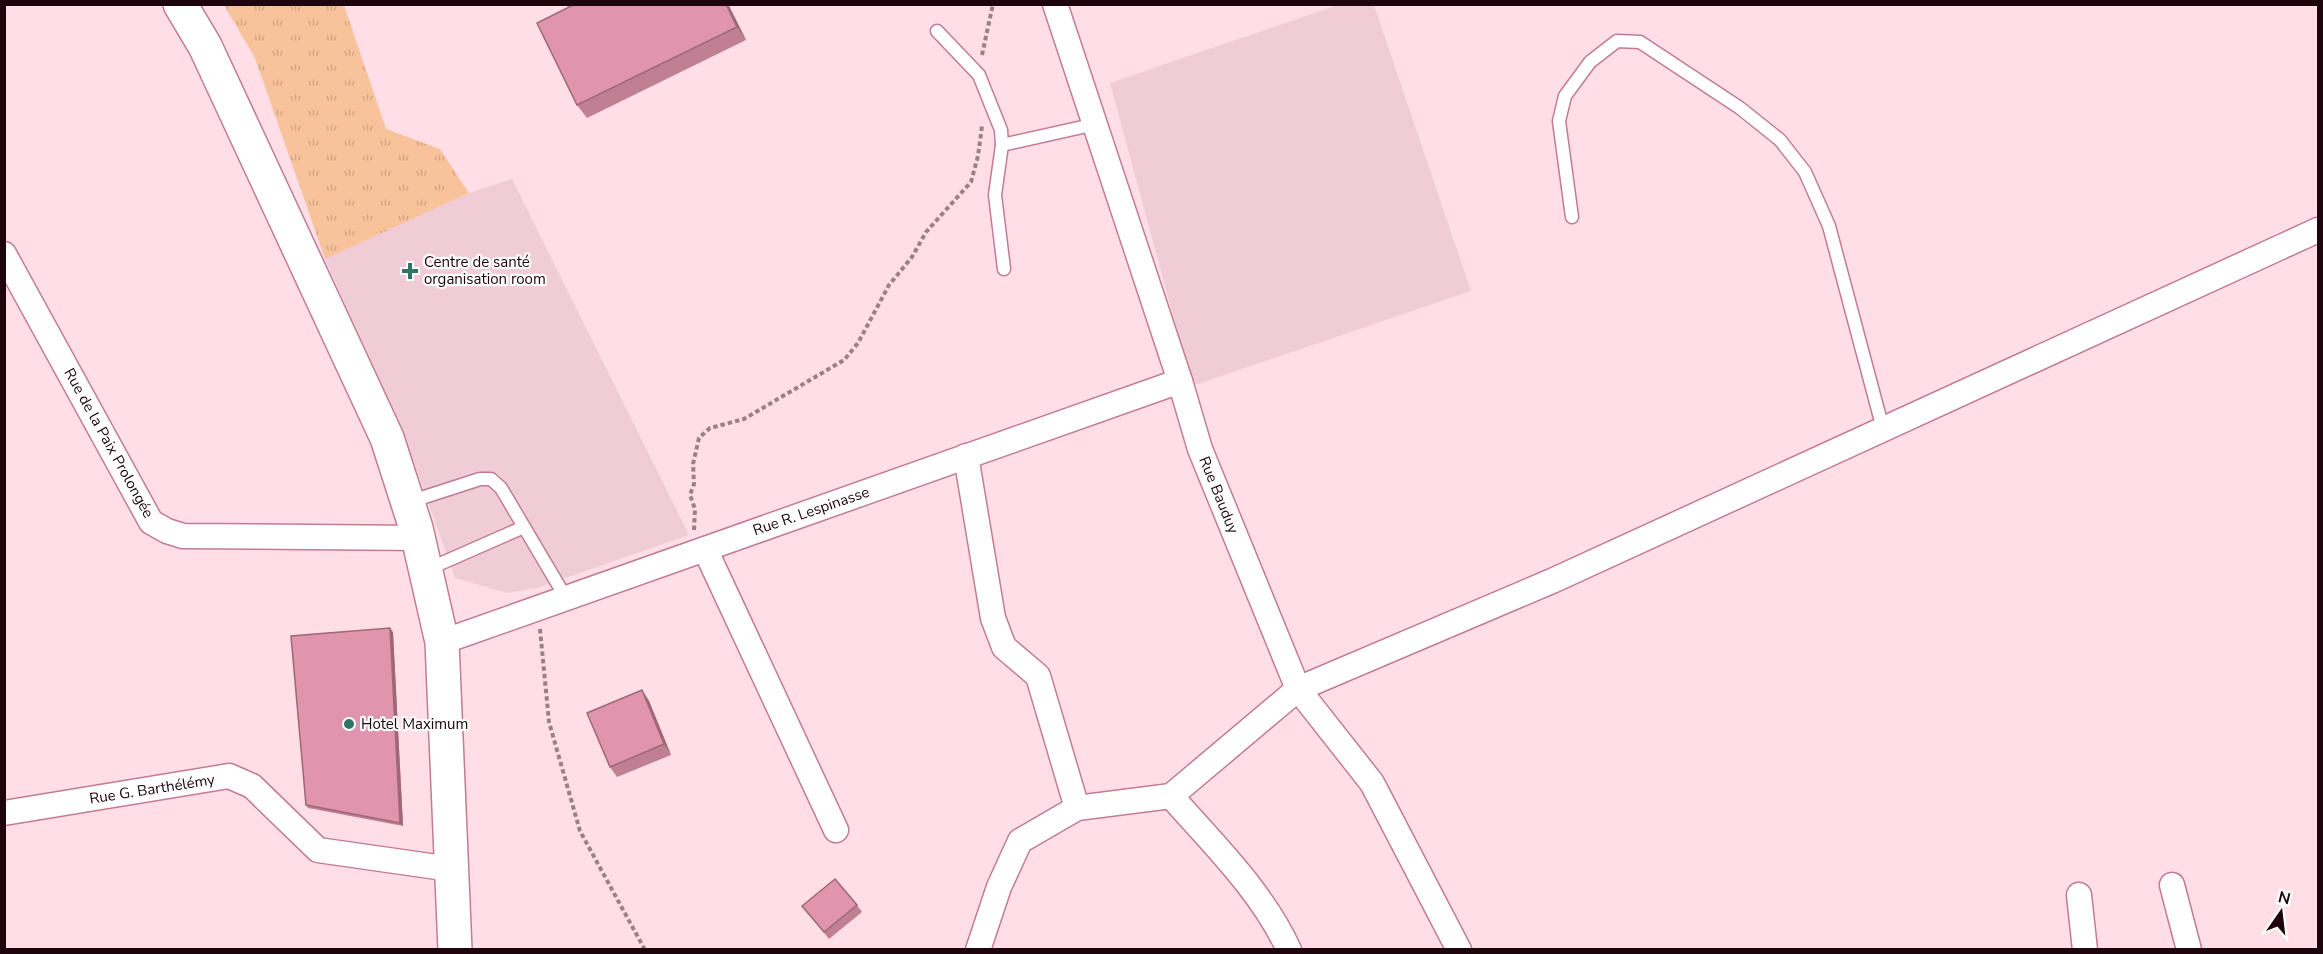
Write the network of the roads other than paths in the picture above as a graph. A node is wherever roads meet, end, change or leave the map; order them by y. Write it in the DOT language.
graph roads {
  1 [pos="180,4"];
  2 [pos="1055,4"];
  3 [pos="937,31"];
  4 [pos="1095,124"];
  5 [pos="1002,145"];
  6 [pos="1572,217"];
  7 [pos="2319,230"];
  8 [pos="4,254"];
  9 [pos="1004,268"];
  10 [pos="1180,381"];
  11 [pos="1883,429"];
  12 [pos="966,456"];
  13 [pos="408,503"];
  14 [pos="524,527"];
  15 [pos="419,538"];
  16 [pos="701,550"];
  17 [pos="426,570"];
  18 [pos="566,598"];
  19 [pos="442,642"];
  20 [pos="1298,688"];
  21 [pos="1171,795"];
  22 [pos="1077,808"];
  23 [pos="4,813"];
  24 [pos="836,830"];
  25 [pos="451,869"];
  26 [pos="2172,885"];
  27 [pos="2079,895"];
  28 [pos="456,950"];
  29 [pos="978,950"];
  30 [pos="1288,950"];
  31 [pos="1459,950"];
  32 [pos="2085,950"];
  33 [pos="2189,950"];
  1 -- 13 [label="main road"];
  2 -- 4 [label="street, Rue Bauduy"];
  3 -- 5 [label="lane"];
  4 -- 5 [label="lane"];
  4 -- 10 [label="street, Rue Bauduy"];
  5 -- 9 [label="lane"];
  6 -- 11 [label="lane"];
  7 -- 11 [label="street"];
  8 -- 15 [label="street, Rue de la Paix Prolongée"];
  10 -- 12 [label="street, Rue R. Lespinasse"];
  10 -- 20 [label="street, Rue Bauduy"];
  11 -- 20 [label="street"];
  12 -- 16 [label="street, Rue R. Lespinasse"];
  12 -- 22 [label="street"];
  13 -- 14 [label="lane"];
  13 -- 15 [label="main road"];
  14 -- 17 [label="lane"];
  14 -- 18 [label="lane"];
  15 -- 17 [label="main road"];
  16 -- 18 [label="street, Rue R. Lespinasse"];
  16 -- 24 [label="street"];
  17 -- 19 [label="main road"];
  18 -- 19 [label="street, Rue R. Lespinasse"];
  19 -- 25 [label="main road"];
  20 -- 21 [label="street"];
  20 -- 31 [label="street, Rue Bauduy"];
  21 -- 22 [label="street"];
  21 -- 30 [label="street"];
  22 -- 29 [label="street"];
  23 -- 25 [label="street, Rue G. Barthélémy"];
  25 -- 28 [label="main road"];
  26 -- 33 [label="street"];
  27 -- 32 [label="street"];
}
